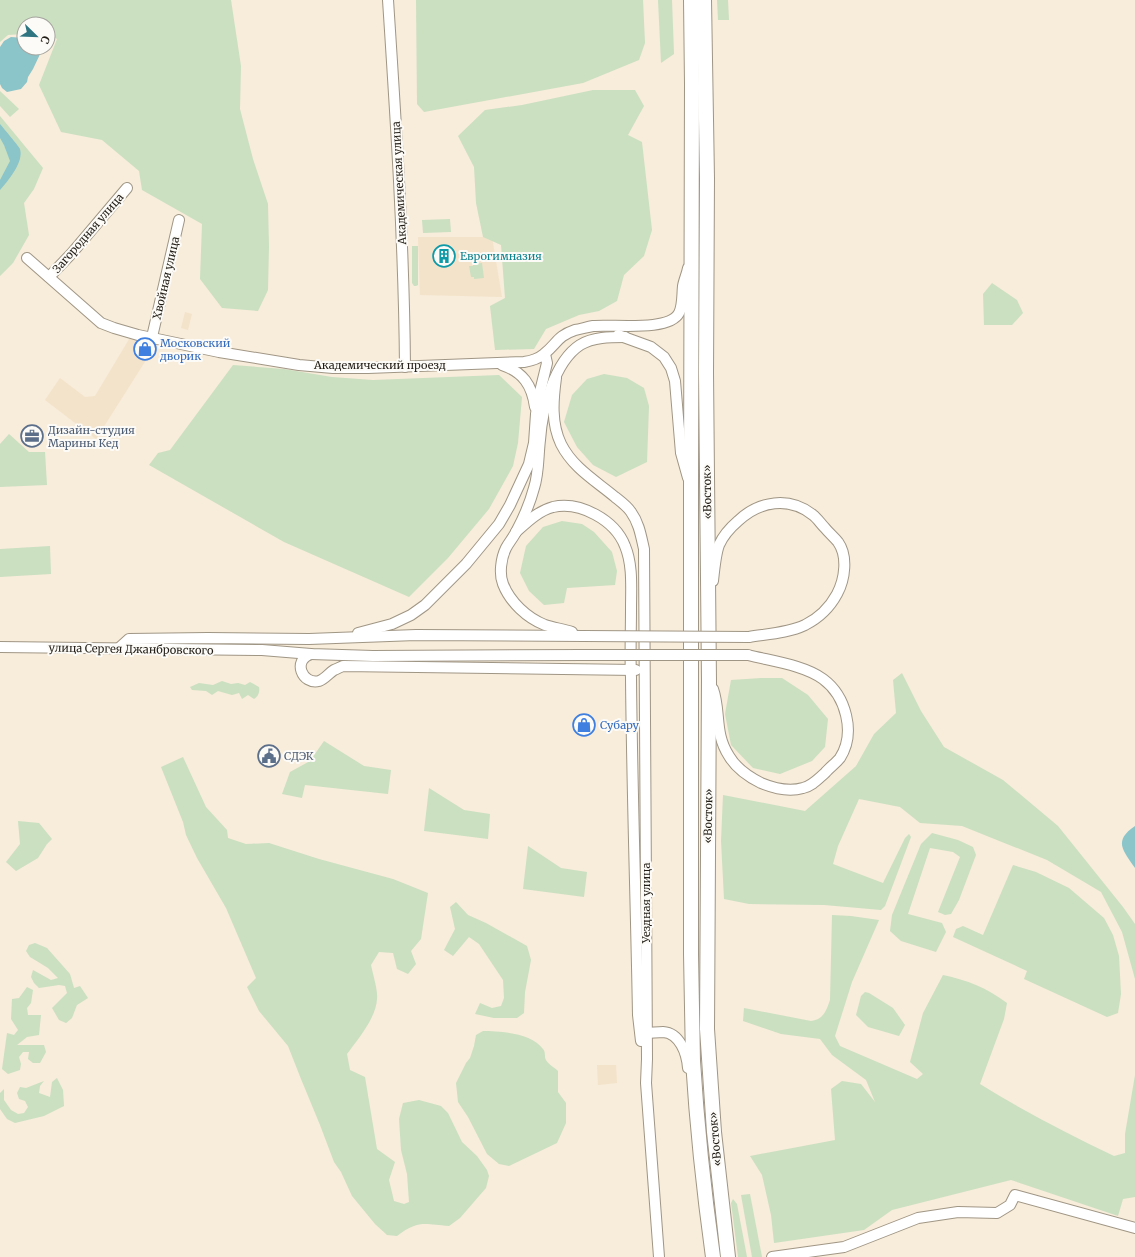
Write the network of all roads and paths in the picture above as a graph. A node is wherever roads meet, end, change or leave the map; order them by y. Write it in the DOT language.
graph roads {
  1 [pos="388,0"];
  2 [pos="691,0"];
  3 [pos="704,0"];
  4 [pos="127,188"];
  5 [pos="179,220"];
  6 [pos="692,257"];
  7 [pos="27,258"];
  8 [pos="49,277"];
  9 [pos="594,326"];
  10 [pos="152,337"];
  11 [pos="624,337"];
  12 [pos="545,354"];
  13 [pos="498,363"];
  14 [pos="405,367"];
  15 [pos="556,378"];
  16 [pos="536,414"];
  17 [pos="540,440"];
  18 [pos="691,487"];
  19 [pos="516,532"];
  20 [pos="708,606"];
  21 [pos="584,636"];
  22 [pos="341,638"];
  23 [pos="0,647"];
  24 [pos="118,649"];
  25 [pos="284,652"];
  26 [pos="311,654"];
  27 [pos="301,664"];
  28 [pos="630,670"];
  29 [pos="645,670"];
  30 [pos="709,681"];
  31 [pos="644,1033"];
  32 [pos="697,1118"];
  33 [pos="1135,1228"];
  34 [pos="659,1257"];
  35 [pos="712,1257"];
  36 [pos="728,1257"];
  37 [pos="772,1257"];
  1 -- 14 [label="street, Академическая улица"];
  2 -- 6 [label="highway, «Восток»"];
  3 -- 20 [label="highway, «Восток»"];
  4 -- 8 [label="street, Загородная улица"];
  5 -- 10 [label="street, Хвойная улица"];
  6 -- 9 [label="street"];
  6 -- 18 [label="highway, «Восток»"];
  7 -- 8 [label="street, Академический проезд"];
  8 -- 10 [label="street, Академический проезд"];
  9 -- 11 [label="street"];
  9 -- 12 [label="street"];
  10 -- 14 [label="street, Академический проезд"];
  11 -- 15 [label="street"];
  11 -- 18 [label="street"];
  12 -- 13 [label="street, Академический проезд"];
  12 -- 16 [label="street"];
  13 -- 14 [label="street, Академический проезд"];
  13 -- 16 [label="street"];
  15 -- 17 [label="street"];
  15 -- 29 [label="street, Уездная улица"];
  16 -- 17 [label="street"];
  16 -- 22 [label="street"];
  17 -- 19 [label="street"];
  18 -- 32 [label="highway, «Восток»"];
  19 -- 21 [label="street"];
  19 -- 28 [label="street, Уездная улица"];
  20 -- 21 [label="street, bridge"];
  20 -- 30 [label="highway, «Восток»"];
  21 -- 22 [label="street"];
  22 -- 24 [label="street"];
  23 -- 24 [label="street, улица Сергея Джанбровского"];
  24 -- 25 [label="street, улица Сергея Джанбровского"];
  25 -- 26 [label="street, улица Сергея Джанбровского"];
  25 -- 27 [label="street"];
  26 -- 27 [label="street"];
  26 -- 30 [label="street, улица Сергея Джанбровского, bridge"];
  27 -- 28 [label="street"];
  28 -- 29 [label="street"];
  28 -- 31 [label="street, Уездная улица"];
  29 -- 31 [label="street, Уездная улица"];
  30 -- 36 [label="highway, «Восток»"];
  31 -- 32 [label="street"];
  31 -- 34 [label="street, Уездная улица"];
  32 -- 35 [label="highway, «Восток»"];
  33 -- 37 [label="street"];
}
